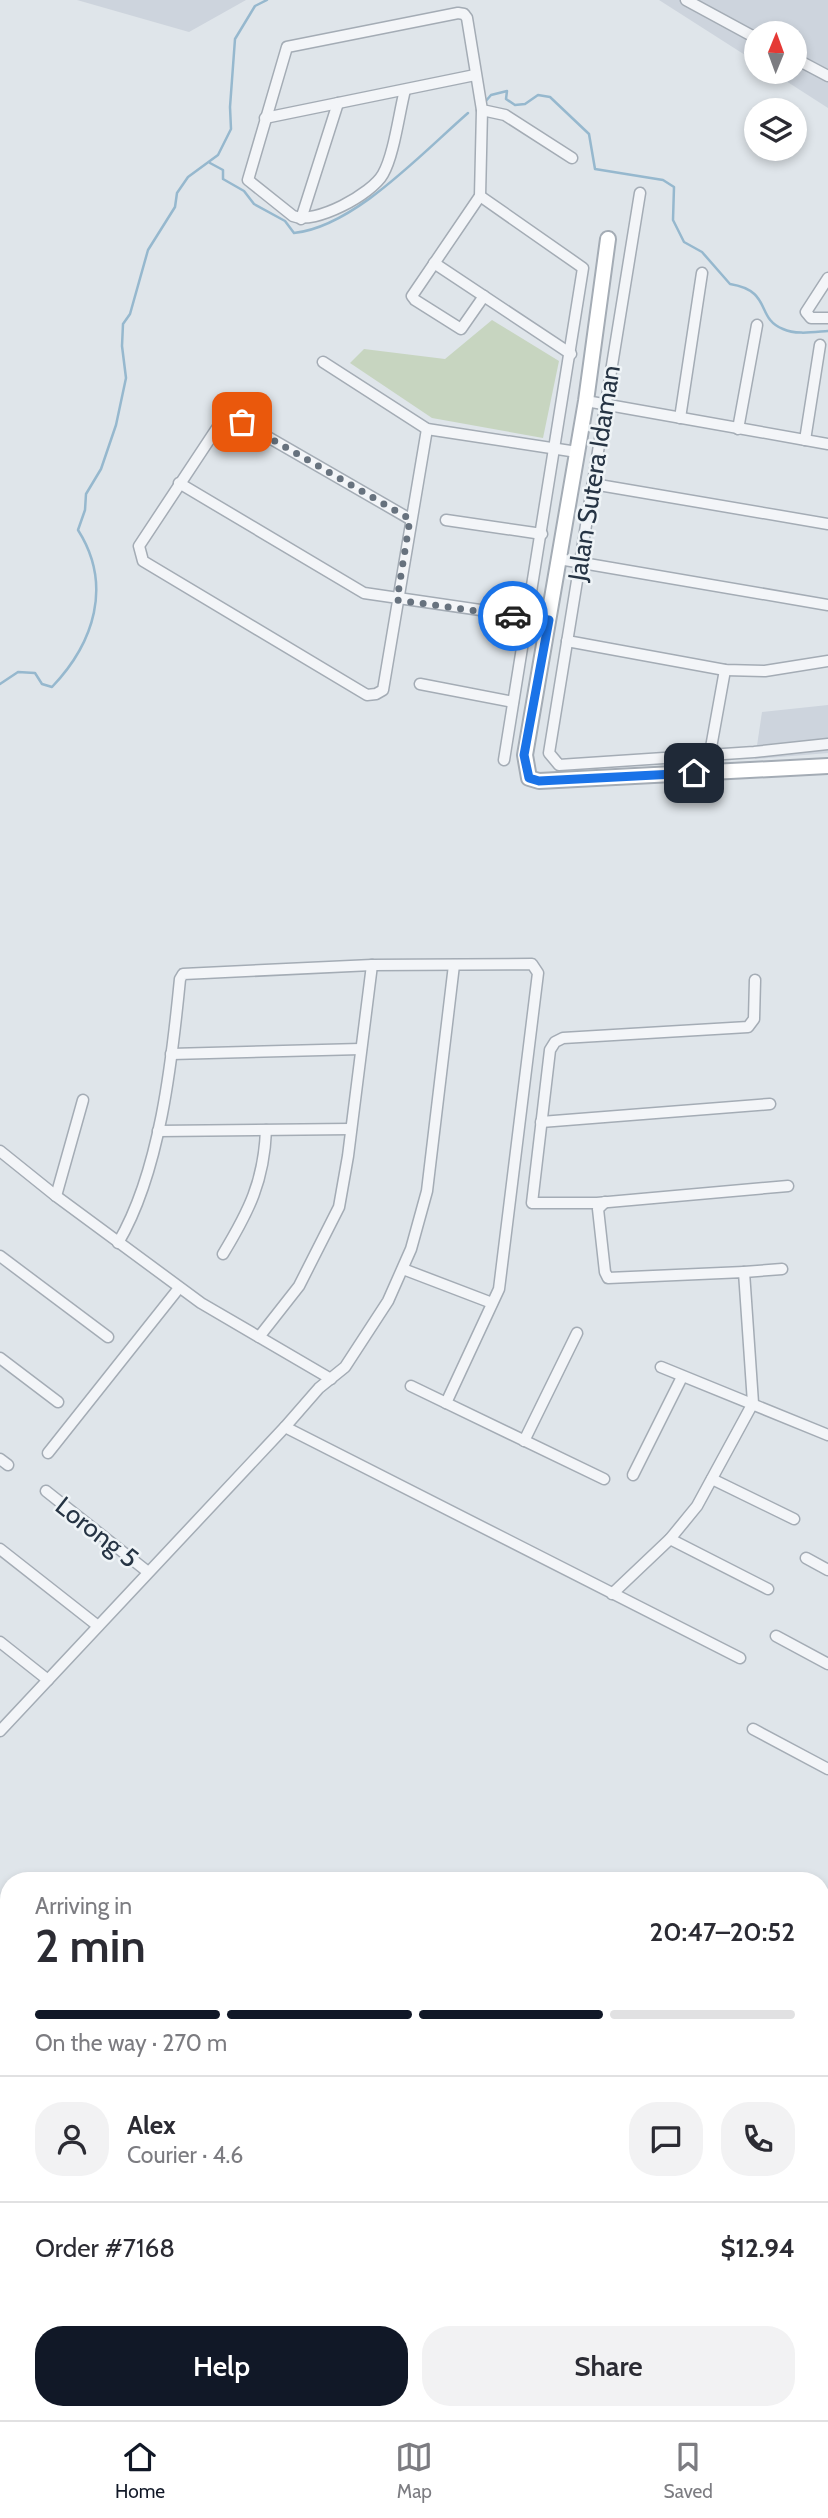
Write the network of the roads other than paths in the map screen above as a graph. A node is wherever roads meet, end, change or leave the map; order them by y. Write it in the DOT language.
graph roads {
  1 [pos="686,0"];
  2 [pos="744,31"];
  3 [pos="807,65"];
  4 [pos="475,75"];
  5 [pos="828,76"];
  6 [pos="405,90"];
  7 [pos="338,103"];
  8 [pos="482,110"];
  9 [pos="265,118"];
  10 [pos="572,158"];
  11 [pos="640,193"];
  12 [pos="480,196"];
  13 [pos="301,219"];
  14 [pos="608,239"];
  15 [pos="434,263"];
  16 [pos="702,273"];
  17 [pos="828,278"];
  18 [pos="484,296"];
  19 [pos="828,318"];
  20 [pos="757,325"];
  21 [pos="820,345"];
  22 [pos="570,354"];
  23 [pos="323,362"];
  24 [pos="586,401"];
  25 [pos="606,404"];
  26 [pos="680,418"];
  27 [pos="427,429"];
  28 [pos="738,429"];
  29 [pos="805,440"];
  30 [pos="828,444"];
  31 [pos="555,449"];
  32 [pos="577,452"];
  33 [pos="179,482"];
  34 [pos="593,484"];
  35 [pos="410,519"];
  36 [pos="446,520"];
  37 [pos="828,524"];
  38 [pos="542,534"];
  39 [pos="559,559"];
  40 [pos="580,563"];
  41 [pos="397,600"];
  42 [pos="828,605"];
  43 [pos="527,618"];
  44 [pos="549,620"];
  45 [pos="567,641"];
  46 [pos="828,661"];
  47 [pos="725,670"];
  48 [pos="420,684"];
  49 [pos="513,702"];
  50 [pos="828,744"];
  51 [pos="709,754"];
  52 [pos="504,760"];
  53 [pos="828,765"];
  54 [pos="372,965"];
  55 [pos="454,965"];
  56 [pos="755,980"];
  57 [pos="361,1049"];
  58 [pos="171,1054"];
  59 [pos="83,1100"];
  60 [pos="770,1104"];
  61 [pos="541,1122"];
  62 [pos="351,1129"];
  63 [pos="266,1130"];
  64 [pos="158,1131"];
  65 [pos="0,1151"];
  66 [pos="788,1186"];
  67 [pos="56,1196"];
  68 [pos="605,1202"];
  69 [pos="118,1243"];
  70 [pos="223,1254"];
  71 [pos="0,1256"];
  72 [pos="403,1269"];
  73 [pos="782,1269"];
  74 [pos="744,1272"];
  75 [pos="179,1288"];
  76 [pos="492,1303"];
  77 [pos="577,1333"];
  78 [pos="108,1337"];
  79 [pos="260,1337"];
  80 [pos="0,1358"];
  81 [pos="661,1367"];
  82 [pos="682,1377"];
  83 [pos="331,1379"];
  84 [pos="411,1386"];
  85 [pos="58,1402"];
  86 [pos="446,1403"];
  87 [pos="752,1403"];
  88 [pos="285,1427"];
  89 [pos="828,1434"];
  90 [pos="524,1441"];
  91 [pos="48,1453"];
  92 [pos="633,1475"];
  93 [pos="604,1479"];
  94 [pos="712,1479"];
  95 [pos="46,1491"];
  96 [pos="794,1519"];
  97 [pos="670,1539"];
  98 [pos="0,1549"];
  99 [pos="806,1558"];
  100 [pos="828,1570"];
  101 [pos="148,1572"];
  102 [pos="768,1589"];
  103 [pos="611,1594"];
  104 [pos="98,1626"];
  105 [pos="776,1636"];
  106 [pos="0,1642"];
  107 [pos="740,1658"];
  108 [pos="828,1664"];
  109 [pos="48,1680"];
  110 [pos="753,1729"];
  111 [pos="0,1731"];
  112 [pos="828,1769"];
  1 -- 2 [label="street"];
  3 -- 5 [label="street"];
  4 -- 6 [label="street"];
  4 -- 8 [label="street"];
  4 -- 9 [label="street"];
  6 -- 7 [label="street"];
  6 -- 13 [label="street"];
  7 -- 9 [label="street"];
  7 -- 13 [label="street"];
  8 -- 10 [label="street"];
  8 -- 12 [label="street"];
  9 -- 13 [label="street"];
  11 -- 25 [label="street, Jalan Sutera Idaman"];
  12 -- 15 [label="street"];
  12 -- 22 [label="street"];
  14 -- 24 [label="street"];
  15 -- 18 [label="street"];
  15 -- 18 [label="street"];
  16 -- 26 [label="street"];
  17 -- 19 [label="street"];
  18 -- 22 [label="street"];
  20 -- 28 [label="street"];
  21 -- 29 [label="street"];
  22 -- 31 [label="street"];
  23 -- 27 [label="street"];
  24 -- 25 [label="street"];
  24 -- 32 [label="street"];
  25 -- 26 [label="street"];
  25 -- 34 [label="street, Jalan Sutera Idaman"];
  26 -- 28 [label="street"];
  27 -- 31 [label="street"];
  27 -- 35 [label="street"];
  28 -- 29 [label="street"];
  29 -- 30 [label="street"];
  31 -- 32 [label="street"];
  31 -- 38 [label="street"];
  32 -- 39 [label="street"];
  33 -- 35 [label="street"];
  33 -- 41 [label="street"];
  33 -- 41 [label="street"];
  34 -- 37 [label="street"];
  34 -- 40 [label="street, Jalan Sutera Idaman"];
  35 -- 41 [label="street"];
  36 -- 38 [label="street"];
  38 -- 43 [label="street"];
  39 -- 40 [label="street"];
  39 -- 44 [label="street"];
  40 -- 42 [label="street"];
  40 -- 45 [label="street, Jalan Sutera Idaman"];
  41 -- 43 [label="street"];
  43 -- 44 [label="street"];
  43 -- 49 [label="street"];
  44 -- 53 [label="street"];
  45 -- 47 [label="street"];
  45 -- 51 [label="street, Jalan Sutera Idaman"];
  46 -- 47 [label="street"];
  47 -- 51 [label="street"];
  48 -- 49 [label="street"];
  49 -- 52 [label="street"];
  50 -- 51 [label="street"];
  54 -- 55 [label="street"];
  54 -- 57 [label="street"];
  54 -- 58 [label="street"];
  55 -- 72 [label="street"];
  55 -- 76 [label="street"];
  56 -- 61 [label="street"];
  57 -- 58 [label="street"];
  57 -- 62 [label="street"];
  58 -- 64 [label="street"];
  59 -- 67 [label="street"];
  60 -- 61 [label="street"];
  61 -- 68 [label="street"];
  62 -- 63 [label="street"];
  62 -- 79 [label="street"];
  63 -- 64 [label="street"];
  63 -- 70 [label="street"];
  64 -- 69 [label="street"];
  65 -- 67 [label="street"];
  66 -- 68 [label="street"];
  67 -- 69 [label="street"];
  68 -- 74 [label="street"];
  69 -- 75 [label="street"];
  71 -- 78 [label="street"];
  72 -- 76 [label="street"];
  72 -- 83 [label="street"];
  73 -- 74 [label="street"];
  74 -- 87 [label="street"];
  75 -- 79 [label="street"];
  75 -- 91 [label="street"];
  76 -- 86 [label="street"];
  77 -- 90 [label="street"];
  79 -- 83 [label="street"];
  80 -- 85 [label="street"];
  81 -- 82 [label="street"];
  82 -- 87 [label="street"];
  82 -- 92 [label="street"];
  83 -- 88 [label="street"];
  84 -- 86 [label="street"];
  86 -- 90 [label="street"];
  87 -- 89 [label="street"];
  87 -- 94 [label="street"];
  88 -- 101 [label="street"];
  88 -- 103 [label="street"];
  90 -- 93 [label="street"];
  94 -- 96 [label="street"];
  94 -- 97 [label="street"];
  95 -- 101 [label="street, Lorong 5"];
  97 -- 102 [label="street"];
  97 -- 103 [label="street"];
  98 -- 104 [label="street"];
  99 -- 100 [label="street"];
  101 -- 104 [label="street"];
  103 -- 107 [label="street"];
  104 -- 109 [label="street"];
  105 -- 108 [label="street"];
  106 -- 109 [label="street"];
  109 -- 111 [label="street"];
  110 -- 112 [label="street"];
}
